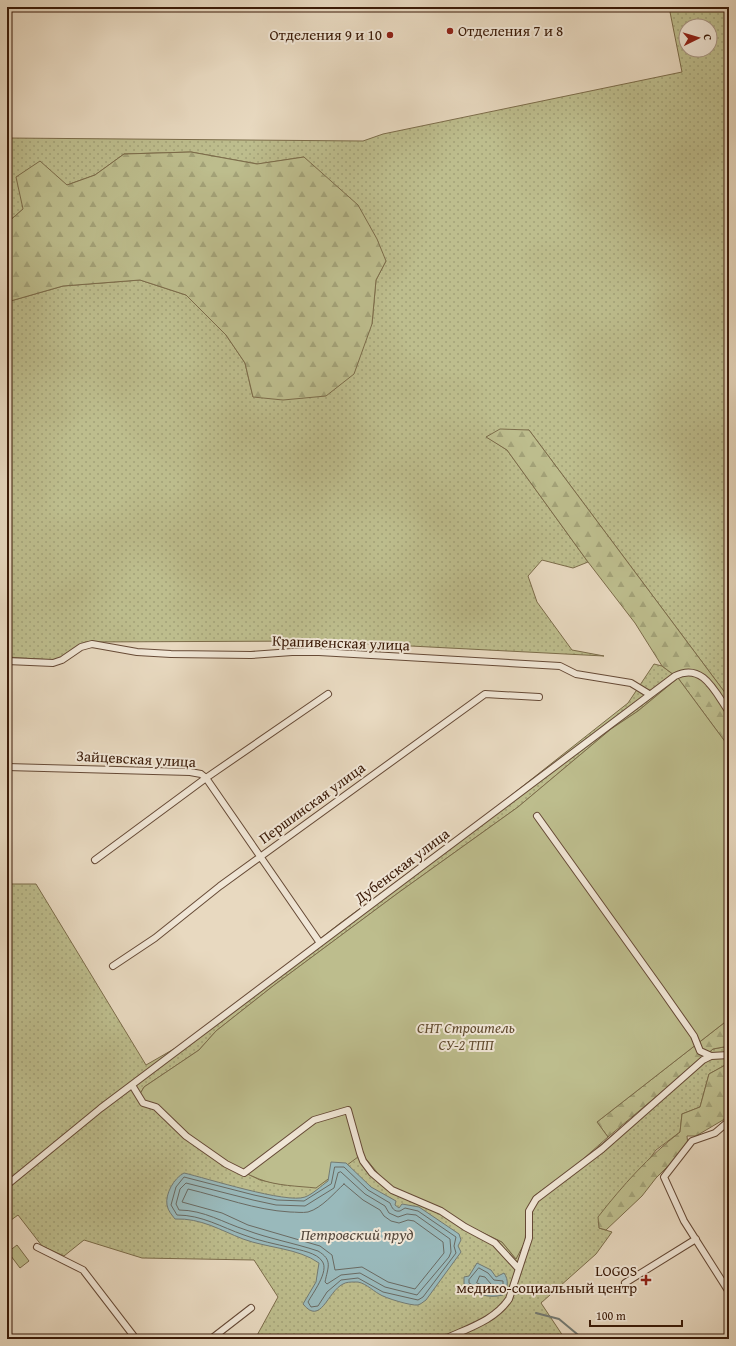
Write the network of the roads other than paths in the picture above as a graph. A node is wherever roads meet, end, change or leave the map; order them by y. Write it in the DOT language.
graph roads {
  1 [pos="7,661"];
  2 [pos="328,694"];
  3 [pos="649,694"];
  4 [pos="539,697"];
  5 [pos="729,712"];
  6 [pos="7,767"];
  7 [pos="206,778"];
  8 [pos="537,816"];
  9 [pos="261,857"];
  10 [pos="96,860"];
  11 [pos="320,943"];
  12 [pos="112,966"];
  13 [pos="729,1055"];
  14 [pos="711,1056"];
  15 [pos="132,1085"];
  16 [pos="729,1121"];
  17 [pos="7,1185"];
  18 [pos="696,1239"];
  19 [pos="37,1247"];
  20 [pos="518,1268"];
  21 [pos="625,1283"];
  22 [pos="729,1292"];
  23 [pos="251,1308"];
  24 [pos="136,1339"];
  25 [pos="211,1339"];
  26 [pos="445,1339"];
  1 -- 3 [label="street, Крапивенская улица"];
  2 -- 7 [label="street"];
  3 -- 5 [label="street, Дубенская улица"];
  3 -- 11 [label="street, Дубенская улица"];
  4 -- 9 [label="street, Першинская улица"];
  6 -- 7 [label="street, Зайцевская улица"];
  7 -- 9 [label="street, Зайцевская улица"];
  7 -- 10 [label="street"];
  8 -- 14 [label="street"];
  9 -- 11 [label="street, Зайцевская улица"];
  9 -- 12 [label="street, Першинская улица"];
  11 -- 15 [label="street, Дубенская улица"];
  13 -- 14 [label="street"];
  14 -- 20 [label="street"];
  15 -- 17 [label="street, Дубенская улица"];
  15 -- 20 [label="street"];
  16 -- 18 [label="street"];
  18 -- 21 [label="street"];
  18 -- 22 [label="street"];
  19 -- 24 [label="street"];
  20 -- 26 [label="street"];
  23 -- 25 [label="street"];
}
